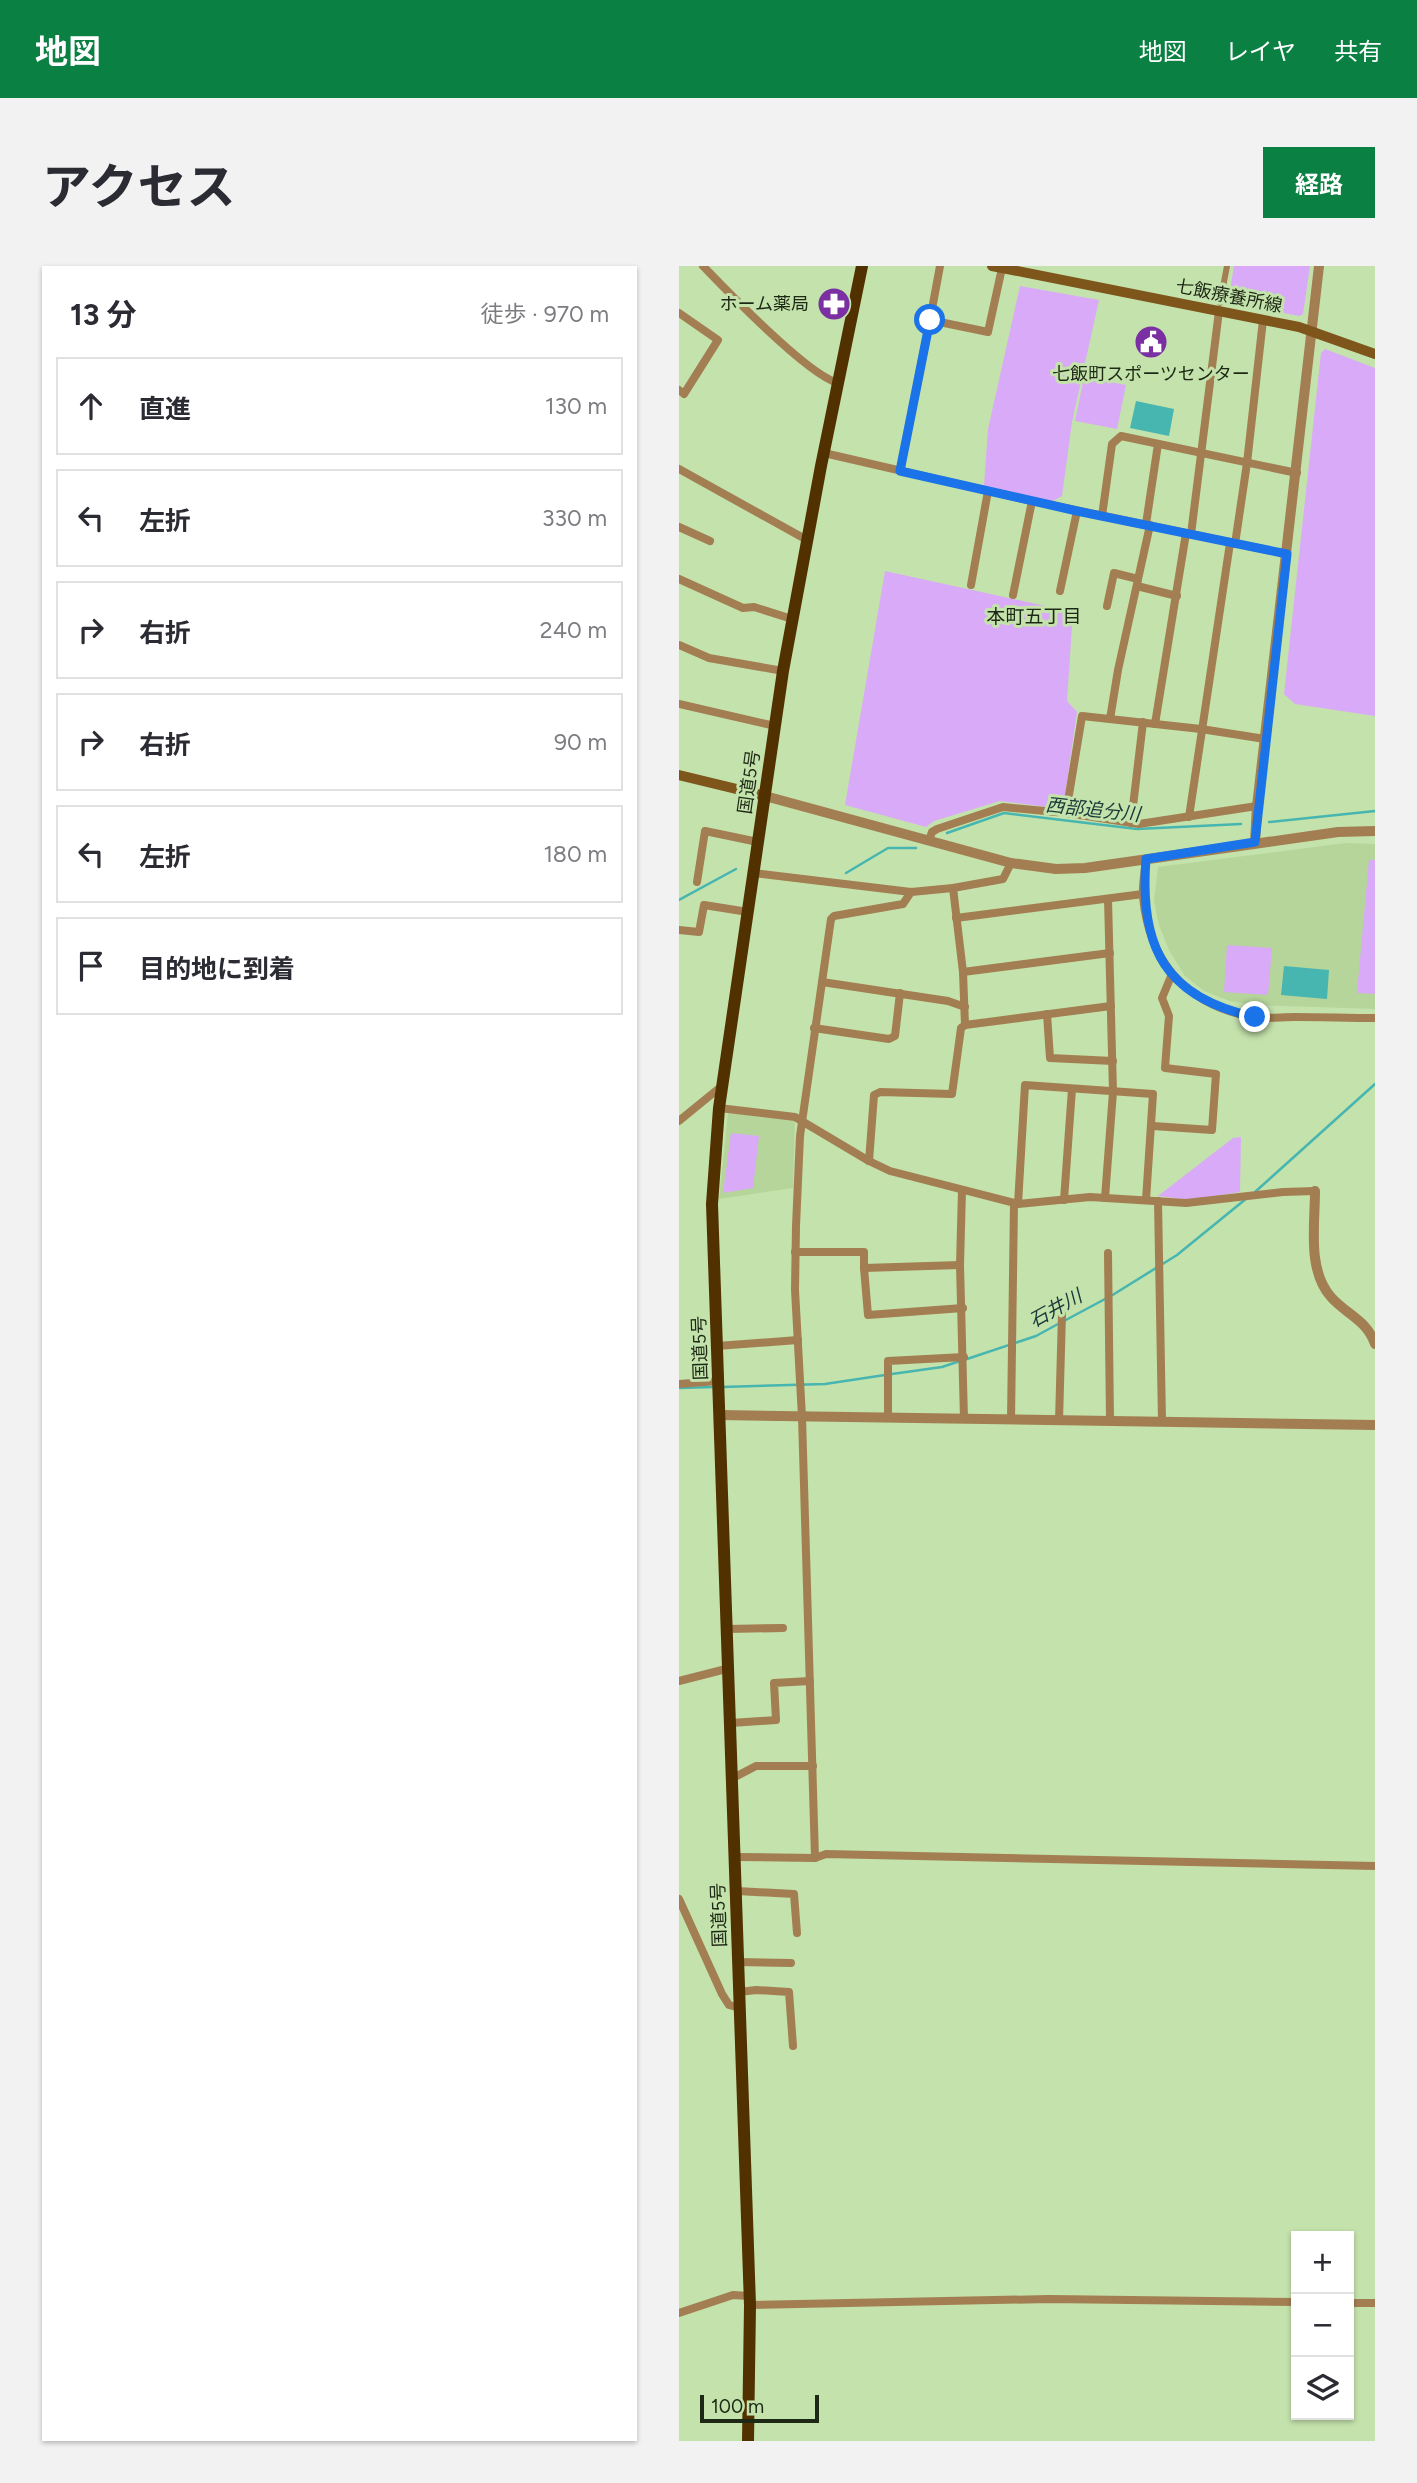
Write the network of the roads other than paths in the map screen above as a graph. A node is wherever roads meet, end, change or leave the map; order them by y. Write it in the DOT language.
graph roads {
  1 [pos="702,266"];
  2 [pos="862,266"];
  3 [pos="940,266"];
  4 [pos="1227,266"];
  5 [pos="1319,266"];
  6 [pos="997,267"];
  7 [pos="1220,307"];
  8 [pos="679,313"];
  9 [pos="930,320"];
  10 [pos="1263,320"];
  11 [pos="1312,331"];
  12 [pos="1375,354"];
  13 [pos="838,383"];
  14 [pos="679,390"];
  15 [pos="1157,444"];
  16 [pos="1202,452"];
  17 [pos="824,453"];
  18 [pos="1247,463"];
  19 [pos="679,469"];
  20 [pos="900,471"];
  21 [pos="1297,473"];
  22 [pos="988,491"];
  23 [pos="1032,501"];
  24 [pos="1077,511"];
  25 [pos="1103,516"];
  26 [pos="1148,525"];
  27 [pos="679,527"];
  28 [pos="1189,533"];
  29 [pos="807,540"];
  30 [pos="710,541"];
  31 [pos="1232,543"];
  32 [pos="1287,554"];
  33 [pos="679,579"];
  34 [pos="1138,583"];
  35 [pos="971,585"];
  36 [pos="1061,591"];
  37 [pos="1013,595"];
  38 [pos="1177,596"];
  39 [pos="1107,606"];
  40 [pos="792,619"];
  41 [pos="679,645"];
  42 [pos="783,671"];
  43 [pos="679,704"];
  44 [pos="1110,719"];
  45 [pos="1143,722"];
  46 [pos="1155,724"];
  47 [pos="775,726"];
  48 [pos="1201,729"];
  49 [pos="1265,739"];
  50 [pos="679,775"];
  51 [pos="765,796"];
  52 [pos="1257,806"];
  53 [pos="1066,813"];
  54 [pos="1189,817"];
  55 [pos="1131,823"];
  56 [pos="1375,831"];
  57 [pos="929,840"];
  58 [pos="758,842"];
  59 [pos="1255,842"];
  60 [pos="1146,859"];
  61 [pos="1011,863"];
  62 [pos="754,873"];
  63 [pos="697,882"];
  64 [pos="953,888"];
  65 [pos="911,892"];
  66 [pos="1143,894"];
  67 [pos="1108,899"];
  68 [pos="748,912"];
  69 [pos="956,918"];
  70 [pos="679,930"];
  71 [pos="1110,953"];
  72 [pos="963,972"];
  73 [pos="1172,974"];
  74 [pos="822,982"];
  75 [pos="900,993"];
  76 [pos="1111,1006"];
  77 [pos="965,1007"];
  78 [pos="1047,1014"];
  79 [pos="1375,1018"];
  80 [pos="965,1025"];
  81 [pos="814,1028"];
  82 [pos="1113,1061"];
  83 [pos="723,1085"];
  84 [pos="1072,1089"];
  85 [pos="1112,1092"];
  86 [pos="719,1108"];
  87 [pos="802,1119"];
  88 [pos="679,1121"];
  89 [pos="1153,1126"];
  90 [pos="869,1161"];
  91 [pos="962,1190"];
  92 [pos="1315,1191"];
  93 [pos="1105,1198"];
  94 [pos="1064,1200"];
  95 [pos="1146,1200"];
  96 [pos="1157,1201"];
  97 [pos="1016,1203"];
  98 [pos="795,1252"];
  99 [pos="1108,1254"];
  100 [pos="960,1265"];
  101 [pos="864,1268"];
  102 [pos="963,1308"];
  103 [pos="1062,1314"];
  104 [pos="798,1340"];
  105 [pos="1375,1344"];
  106 [pos="717,1346"];
  107 [pos="964,1357"];
  108 [pos="718,1381"];
  109 [pos="679,1384"];
  110 [pos="719,1415"];
  111 [pos="802,1417"];
  112 [pos="888,1418"];
  113 [pos="964,1419"];
  114 [pos="1011,1420"];
  115 [pos="1110,1420"];
  116 [pos="1059,1421"];
  117 [pos="1162,1421"];
  118 [pos="1375,1425"];
  119 [pos="783,1628"];
  120 [pos="727,1629"];
  121 [pos="730,1668"];
  122 [pos="679,1681"];
  123 [pos="810,1681"];
  124 [pos="731,1723"];
  125 [pos="813,1766"];
  126 [pos="733,1778"];
  127 [pos="734,1857"];
  128 [pos="815,1858"];
  129 [pos="1375,1866"];
  130 [pos="737,1891"];
  131 [pos="679,1899"];
  132 [pos="797,1933"];
  133 [pos="738,1962"];
  134 [pos="791,1963"];
  135 [pos="739,1992"];
  136 [pos="740,2008"];
  137 [pos="793,2046"];
  138 [pos="749,2300"];
  139 [pos="1291,2302"];
  140 [pos="1354,2302"];
  141 [pos="1375,2303"];
  142 [pos="679,2313"];
  143 [pos="748,2441"];
  1 -- 13 [label="street"];
  2 -- 13 [label="highway, 国道5号"];
  3 -- 9 [label="street"];
  4 -- 7 [label="street"];
  5 -- 11 [label="street"];
  6 -- 7 [label="main road, 七飯療養所線"];
  6 -- 9 [label="street"];
  7 -- 10 [label="main road, 七飯療養所線"];
  7 -- 16 [label="street"];
  8 -- 14 [label="street"];
  9 -- 20 [label="street"];
  10 -- 11 [label="main road, 七飯療養所線"];
  10 -- 18 [label="street"];
  11 -- 12 [label="main road, 七飯療養所線"];
  11 -- 21 [label="street"];
  13 -- 17 [label="highway, 国道5号"];
  15 -- 16 [label="street"];
  15 -- 25 [label="street"];
  15 -- 26 [label="street"];
  16 -- 18 [label="street"];
  16 -- 28 [label="street"];
  17 -- 20 [label="street"];
  17 -- 29 [label="highway, 国道5号"];
  18 -- 21 [label="street"];
  18 -- 31 [label="street"];
  19 -- 29 [label="street"];
  20 -- 22 [label="street"];
  21 -- 32 [label="street"];
  22 -- 23 [label="street"];
  22 -- 35 [label="street"];
  23 -- 24 [label="street"];
  23 -- 37 [label="street"];
  24 -- 25 [label="street"];
  24 -- 36 [label="street"];
  25 -- 26 [label="street"];
  26 -- 28 [label="street"];
  26 -- 34 [label="street"];
  27 -- 30 [label="street"];
  28 -- 31 [label="street"];
  28 -- 38 [label="street"];
  29 -- 40 [label="highway, 国道5号"];
  31 -- 32 [label="street"];
  31 -- 48 [label="street"];
  32 -- 49 [label="street"];
  33 -- 40 [label="street"];
  34 -- 38 [label="street"];
  34 -- 39 [label="street"];
  34 -- 44 [label="street"];
  38 -- 46 [label="street"];
  40 -- 42 [label="highway, 国道5号"];
  41 -- 42 [label="street"];
  42 -- 47 [label="highway, 国道5号"];
  43 -- 47 [label="street"];
  44 -- 45 [label="street"];
  44 -- 53 [label="street"];
  45 -- 46 [label="street"];
  45 -- 55 [label="street"];
  46 -- 48 [label="street"];
  47 -- 51 [label="highway, 国道5号"];
  48 -- 49 [label="street"];
  48 -- 54 [label="street"];
  49 -- 52 [label="street"];
  50 -- 51 [label="main road"];
  51 -- 57 [label="street"];
  51 -- 58 [label="highway, 国道5号"];
  52 -- 54 [label="street"];
  52 -- 59 [label="street"];
  53 -- 55 [label="street"];
  53 -- 57 [label="street"];
  54 -- 55 [label="street"];
  56 -- 59 [label="street"];
  57 -- 61 [label="street"];
  58 -- 62 [label="highway, 国道5号"];
  58 -- 63 [label="street"];
  59 -- 60 [label="street"];
  60 -- 61 [label="street"];
  60 -- 66 [label="street"];
  61 -- 64 [label="street"];
  62 -- 65 [label="street"];
  62 -- 68 [label="highway, 国道5号"];
  64 -- 65 [label="street"];
  64 -- 69 [label="street"];
  65 -- 74 [label="street"];
  66 -- 67 [label="street"];
  66 -- 73 [label="street"];
  67 -- 69 [label="street"];
  67 -- 71 [label="street"];
  68 -- 70 [label="street"];
  68 -- 83 [label="highway, 国道5号"];
  69 -- 72 [label="street"];
  71 -- 72 [label="street"];
  71 -- 76 [label="street"];
  72 -- 77 [label="street"];
  73 -- 79 [label="street"];
  73 -- 89 [label="street"];
  74 -- 75 [label="street"];
  74 -- 81 [label="street"];
  75 -- 77 [label="street"];
  75 -- 81 [label="street"];
  76 -- 78 [label="street"];
  76 -- 82 [label="street"];
  77 -- 80 [label="street"];
  78 -- 80 [label="street"];
  78 -- 82 [label="street"];
  80 -- 90 [label="street"];
  81 -- 87 [label="street"];
  82 -- 85 [label="street"];
  83 -- 86 [label="highway, 国道5号"];
  83 -- 88 [label="street"];
  84 -- 85 [label="street"];
  84 -- 94 [label="street"];
  84 -- 97 [label="street"];
  85 -- 89 [label="street"];
  85 -- 93 [label="street"];
  86 -- 87 [label="street"];
  86 -- 106 [label="highway, 国道5号"];
  87 -- 90 [label="street"];
  87 -- 98 [label="street"];
  89 -- 95 [label="street"];
  90 -- 91 [label="street"];
  91 -- 97 [label="street"];
  91 -- 100 [label="street"];
  92 -- 96 [label="street"];
  92 -- 105 [label="street"];
  93 -- 94 [label="street"];
  93 -- 95 [label="street"];
  94 -- 97 [label="street"];
  95 -- 96 [label="street"];
  96 -- 117 [label="street"];
  97 -- 114 [label="street"];
  98 -- 101 [label="street"];
  98 -- 104 [label="street"];
  99 -- 115 [label="street"];
  100 -- 101 [label="street"];
  100 -- 102 [label="street"];
  101 -- 102 [label="street"];
  102 -- 107 [label="street"];
  103 -- 116 [label="street"];
  104 -- 106 [label="street"];
  104 -- 111 [label="street"];
  106 -- 108 [label="highway, 国道5号"];
  107 -- 112 [label="street"];
  107 -- 113 [label="street"];
  108 -- 109 [label="street"];
  108 -- 110 [label="highway, 国道5号"];
  110 -- 111 [label="street"];
  110 -- 120 [label="highway, 国道5号"];
  111 -- 112 [label="street"];
  111 -- 123 [label="street"];
  112 -- 113 [label="street"];
  113 -- 114 [label="street"];
  114 -- 116 [label="street"];
  115 -- 116 [label="street"];
  115 -- 117 [label="street"];
  117 -- 118 [label="street"];
  119 -- 120 [label="street"];
  120 -- 121 [label="highway, 国道5号"];
  121 -- 122 [label="street"];
  121 -- 124 [label="highway, 国道5号"];
  123 -- 124 [label="street"];
  123 -- 125 [label="street"];
  124 -- 126 [label="highway, 国道5号"];
  125 -- 126 [label="street"];
  125 -- 128 [label="street"];
  126 -- 127 [label="highway, 国道5号"];
  127 -- 128 [label="street"];
  127 -- 130 [label="highway, 国道5号"];
  128 -- 129 [label="street"];
  130 -- 132 [label="street"];
  130 -- 133 [label="highway, 国道5号"];
  131 -- 136 [label="street"];
  133 -- 134 [label="street"];
  133 -- 135 [label="highway, 国道5号"];
  135 -- 136 [label="highway, 国道5号"];
  135 -- 137 [label="street"];
  136 -- 138 [label="highway, 国道5号"];
  138 -- 139 [label="street"];
  138 -- 142 [label="street"];
  138 -- 143 [label="highway, 国道5号"];
  140 -- 141 [label="street"];
}
